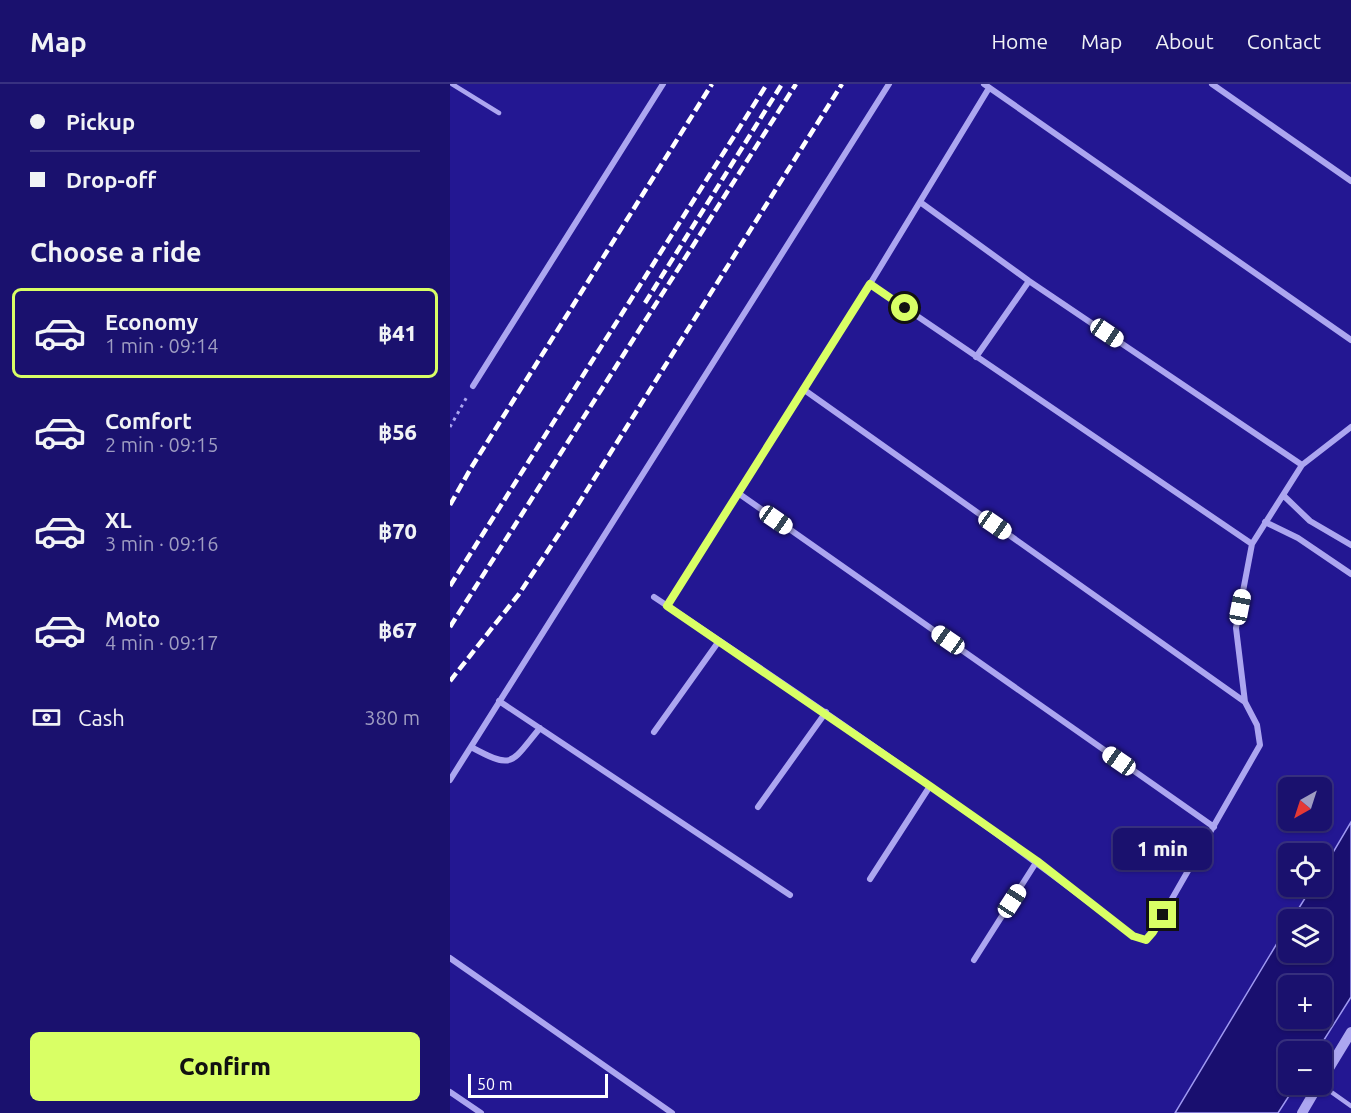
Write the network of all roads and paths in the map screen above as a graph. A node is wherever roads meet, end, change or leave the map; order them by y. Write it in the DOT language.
graph roads {
  1 [pos="452,84"];
  2 [pos="663,84"];
  3 [pos="889,84"];
  4 [pos="1212,84"];
  5 [pos="986,86"];
  6 [pos="499,113"];
  7 [pos="1351,181"];
  8 [pos="920,202"];
  9 [pos="1029,280"];
  10 [pos="870,284"];
  11 [pos="1351,340"];
  12 [pos="976,357"];
  13 [pos="473,386"];
  14 [pos="803,389"];
  15 [pos="450,427"];
  16 [pos="1351,427"];
  17 [pos="1302,465"];
  18 [pos="738,493"];
  19 [pos="1284,496"];
  20 [pos="1265,522"];
  21 [pos="1252,544"];
  22 [pos="1351,545"];
  23 [pos="1351,574"];
  24 [pos="654,597"];
  25 [pos="667,606"];
  26 [pos="719,641"];
  27 [pos="500,701"];
  28 [pos="1245,702"];
  29 [pos="826,712"];
  30 [pos="540,728"];
  31 [pos="654,732"];
  32 [pos="471,747"];
  33 [pos="450,780"];
  34 [pos="930,786"];
  35 [pos="758,807"];
  36 [pos="1214,828"];
  37 [pos="1037,861"];
  38 [pos="870,879"];
  39 [pos="790,895"];
  40 [pos="450,958"];
  41 [pos="974,960"];
  42 [pos="1351,1032"];
  43 [pos="1332,1063"];
  44 [pos="450,1092"];
  45 [pos="1332,1092"];
  46 [pos="1313,1095"];
  47 [pos="1351,1106"];
  48 [pos="482,1113"];
  49 [pos="672,1113"];
  50 [pos="1302,1113"];
  1 -- 6 [label="lane"];
  2 -- 13 [label="street"];
  3 -- 27 [label="street"];
  4 -- 7 [label="street"];
  5 -- 8 [label="street"];
  5 -- 11 [label="street"];
  8 -- 9 [label="street"];
  8 -- 10 [label="street"];
  9 -- 12 [label="street"];
  9 -- 17 [label="street"];
  10 -- 12 [label="street"];
  10 -- 14 [label="street"];
  12 -- 21 [label="street"];
  13 -- 15 [label="path"];
  14 -- 18 [label="street"];
  14 -- 28 [label="street"];
  16 -- 17 [label="street"];
  17 -- 19 [label="street"];
  18 -- 25 [label="street"];
  18 -- 36 [label="street"];
  19 -- 20 [label="street"];
  19 -- 22 [label="street"];
  20 -- 21 [label="street"];
  20 -- 23 [label="street"];
  21 -- 28 [label="street"];
  24 -- 25 [label="street"];
  25 -- 26 [label="street"];
  26 -- 29 [label="street"];
  26 -- 31 [label="street"];
  27 -- 30 [label="street"];
  27 -- 32 [label="street"];
  28 -- 36 [label="street"];
  29 -- 34 [label="street"];
  29 -- 35 [label="street"];
  30 -- 32 [label="street"];
  30 -- 39 [label="street"];
  32 -- 33 [label="street"];
  34 -- 37 [label="street"];
  34 -- 38 [label="street"];
  36 -- 37 [label="street"];
  37 -- 41 [label="street"];
  40 -- 49 [label="street"];
  42 -- 43 [label="street"];
  44 -- 48 [label="street"];
  45 -- 47 [label="lane"];
  46 -- 50 [label="street"];
}
